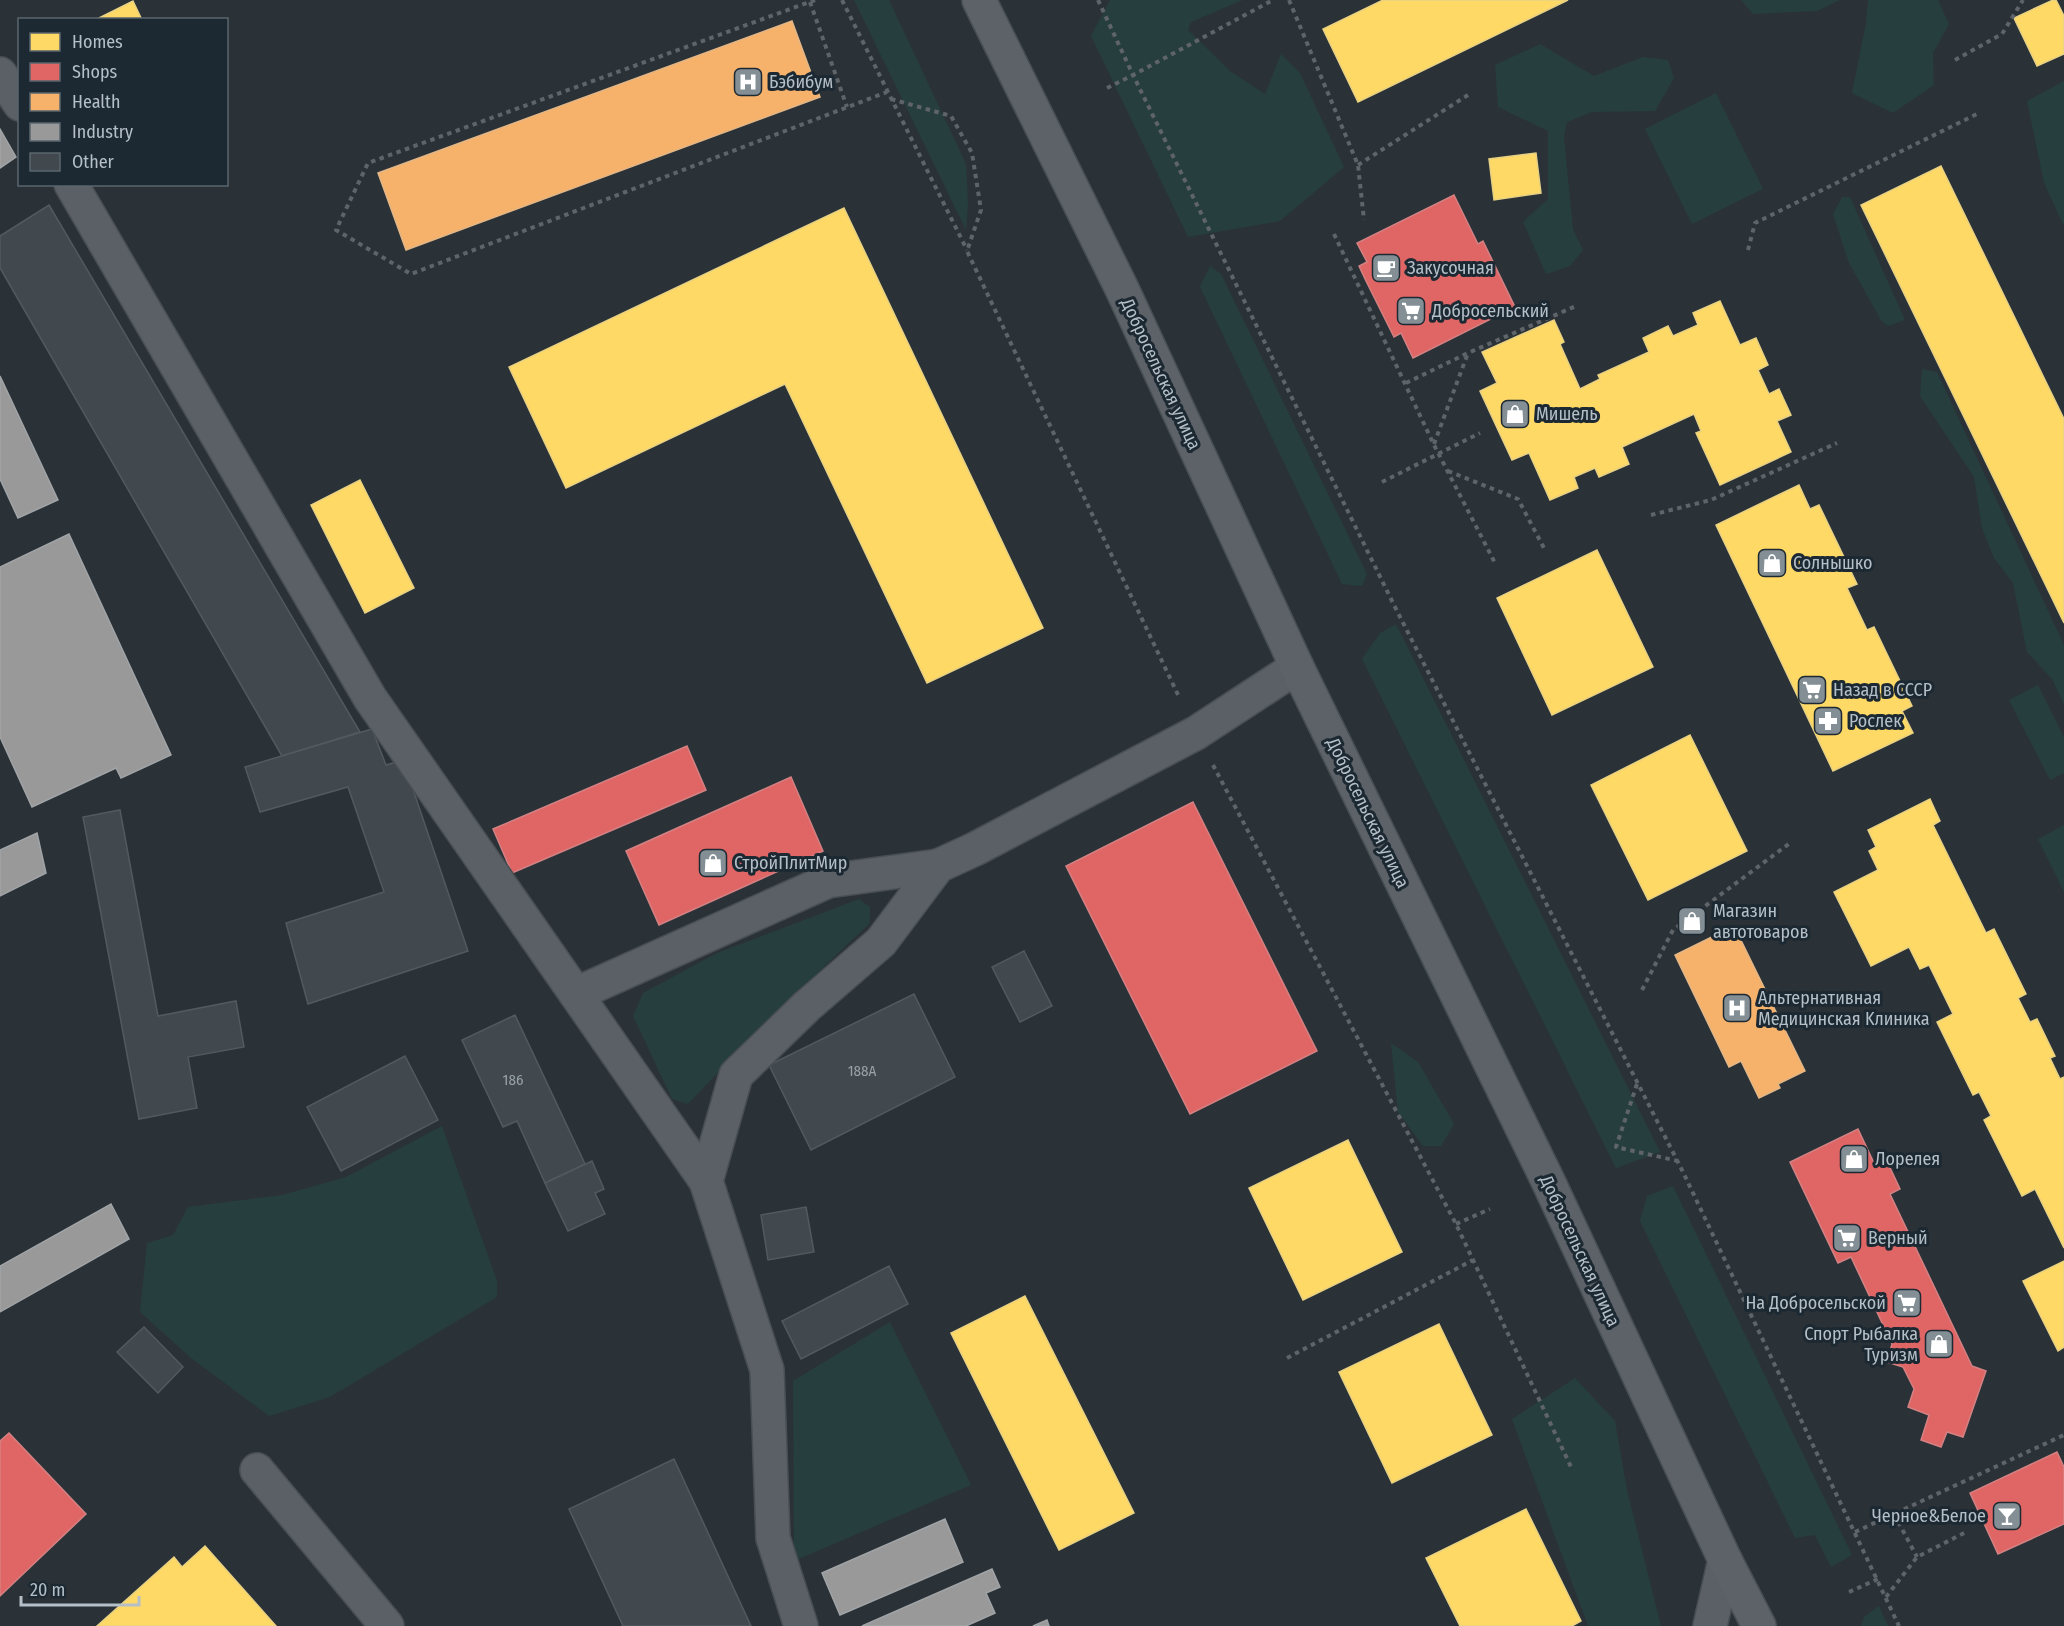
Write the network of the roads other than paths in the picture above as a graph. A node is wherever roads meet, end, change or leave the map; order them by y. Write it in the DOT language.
graph roads {
  1 [pos="981,0"];
  2 [pos="0,74"];
  3 [pos="18,101"];
  4 [pos="72,186"];
  5 [pos="1297,667"];
  6 [pos="938,866"];
  7 [pos="576,994"];
  8 [pos="706,1181"];
  9 [pos="257,1470"];
  10 [pos="1725,1560"];
  11 [pos="387,1626"];
  12 [pos="801,1626"];
  13 [pos="1710,1626"];
  14 [pos="1759,1626"];
  1 -- 5 [label="main road, Добросельская улица"];
  2 -- 3 [label="street"];
  4 -- 7 [label="street"];
  5 -- 6 [label="street"];
  5 -- 10 [label="main road, Добросельская улица"];
  6 -- 7 [label="street"];
  6 -- 8 [label="street"];
  7 -- 8 [label="street"];
  8 -- 12 [label="street"];
  9 -- 11 [label="street"];
  10 -- 13 [label="street"];
  10 -- 14 [label="main road, Добросельская улица"];
}
